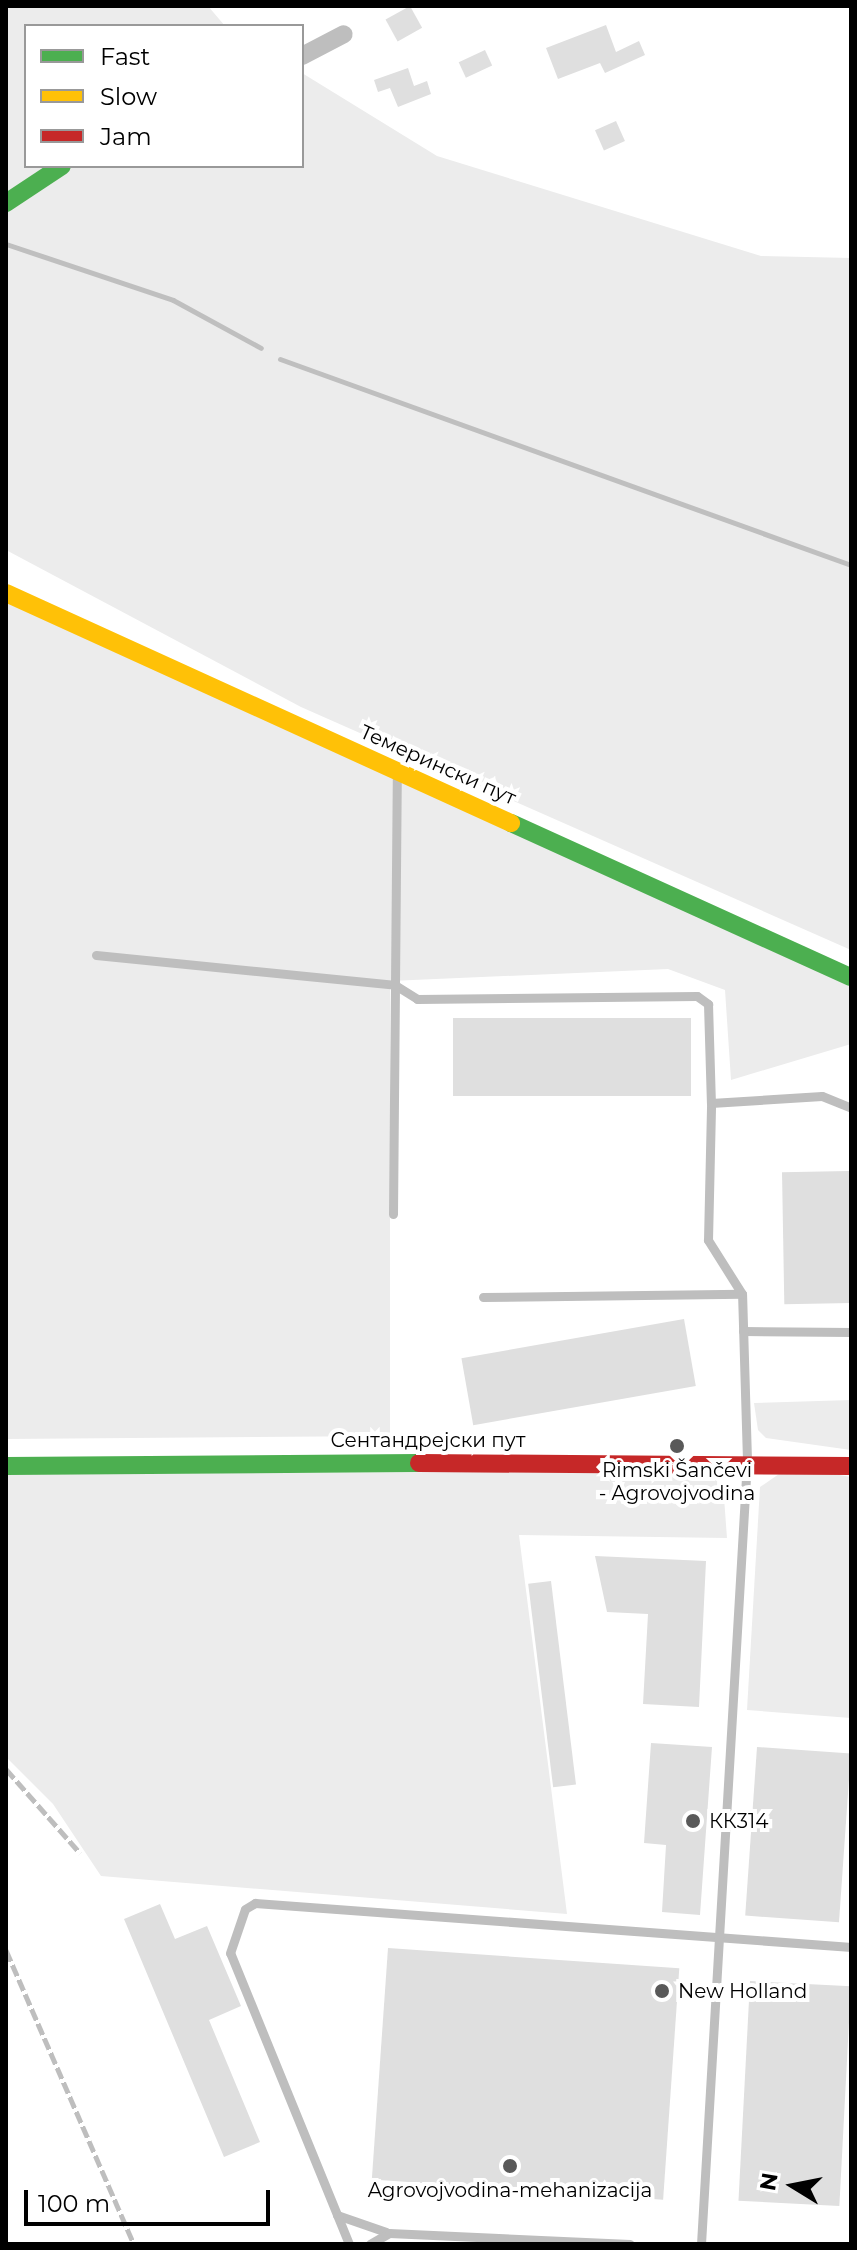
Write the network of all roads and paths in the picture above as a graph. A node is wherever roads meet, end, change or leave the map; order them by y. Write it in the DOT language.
graph roads {
  1 [pos="344,34"];
  2 [pos="304,55"];
  3 [pos="59,168"];
  4 [pos="6,203"];
  5 [pos="6,593"];
  6 [pos="397,771"];
  7 [pos="96,955"];
  8 [pos="851,977"];
  9 [pos="395,985"];
  10 [pos="711,1103"];
  11 [pos="851,1108"];
  12 [pos="393,1214"];
  13 [pos="742,1294"];
  14 [pos="483,1297"];
  15 [pos="743,1331"];
  16 [pos="851,1332"];
  17 [pos="747,1460"];
  18 [pos="6,1466"];
  19 [pos="851,1466"];
  20 [pos="717,1937"];
  21 [pos="851,1947"];
  22 [pos="337,2215"];
  23 [pos="389,2233"];
  24 [pos="349,2244"];
  25 [pos="370,2244"];
  26 [pos="630,2244"];
  27 [pos="701,2244"];
  1 -- 2 [label="street"];
  3 -- 4 [label="main road"];
  5 -- 6 [label="main road, Темерински пут"];
  6 -- 8 [label="main road, Темерински пут"];
  6 -- 9 [label="lane"];
  7 -- 9 [label="lane"];
  9 -- 10 [label="lane"];
  9 -- 12 [label="lane"];
  10 -- 11 [label="lane"];
  10 -- 13 [label="lane"];
  13 -- 14 [label="lane"];
  13 -- 15 [label="lane"];
  15 -- 16 [label="lane"];
  15 -- 17 [label="lane"];
  17 -- 18 [label="main road, Сентандрејски пут"];
  17 -- 19 [label="main road, Сентандрејски пут"];
  17 -- 20 [label="lane"];
  20 -- 21 [label="lane"];
  20 -- 22 [label="lane"];
  20 -- 27 [label="lane"];
  22 -- 23 [label="lane"];
  22 -- 24 [label="lane"];
  23 -- 25 [label="lane"];
  23 -- 26 [label="lane"];
}
